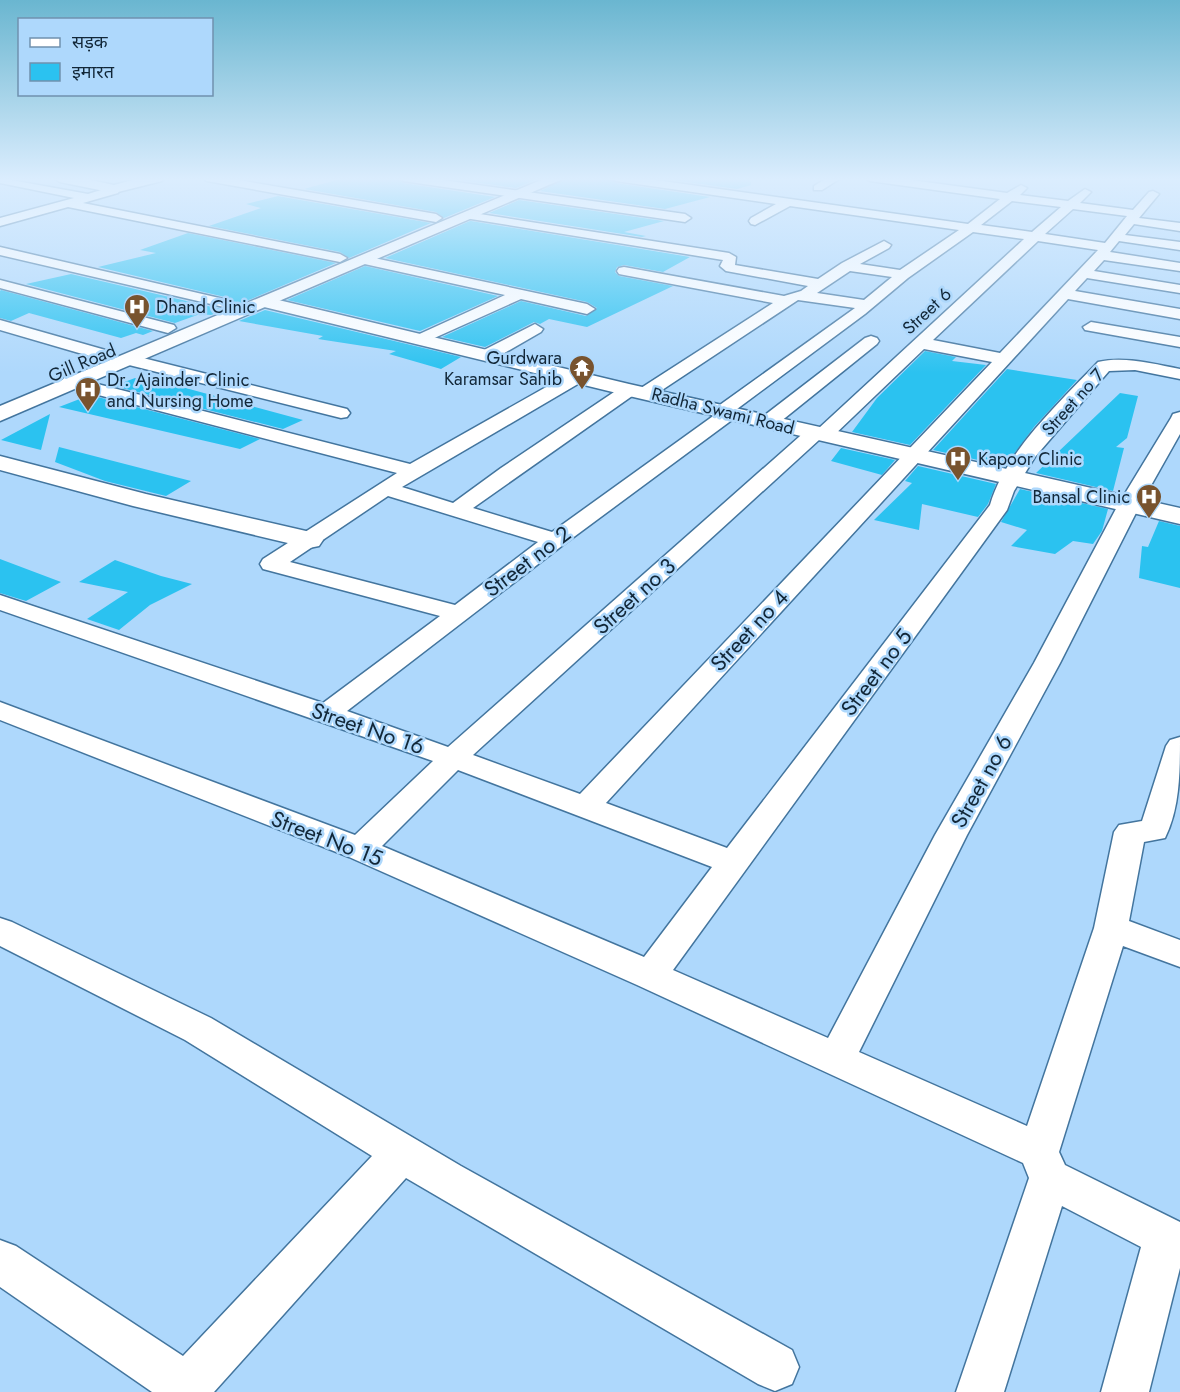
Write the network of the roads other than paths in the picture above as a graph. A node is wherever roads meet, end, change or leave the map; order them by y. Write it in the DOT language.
graph roads {
  1 [pos="265,243"];
  2 [pos="376,243"];
  3 [pos="405,243"];
  4 [pos="645,243"];
  5 [pos="949,243"];
  6 [pos="1029,243"];
  7 [pos="1079,243"];
  8 [pos="1111,243"];
  9 [pos="884,245"];
  10 [pos="1180,246"];
  11 [pos="1108,247"];
  12 [pos="0,251"];
  13 [pos="340,258"];
  14 [pos="365,260"];
  15 [pos="846,266"];
  16 [pos="1180,267"];
  17 [pos="624,271"];
  18 [pos="1083,273"];
  19 [pos="903,275"];
  20 [pos="0,284"];
  21 [pos="820,284"];
  22 [pos="1180,289"];
  23 [pos="1065,294"];
  24 [pos="517,295"];
  25 [pos="803,295"];
  26 [pos="786,301"];
  27 [pos="266,302"];
  28 [pos="228,304"];
  29 [pos="866,305"];
  30 [pos="587,309"];
  31 [pos="1180,314"];
  32 [pos="0,325"];
  33 [pos="1091,327"];
  34 [pos="168,328"];
  35 [pos="535,329"];
  36 [pos="421,339"];
  37 [pos="871,341"];
  38 [pos="1180,342"];
  39 [pos="921,343"];
  40 [pos="103,354"];
  41 [pos="488,356"];
  42 [pos="127,359"];
  43 [pos="1003,359"];
  44 [pos="1180,374"];
  45 [pos="577,377"];
  46 [pos="70,382"];
  47 [pos="638,391"];
  48 [pos="0,398"];
  49 [pos="726,412"];
  50 [pos="341,413"];
  51 [pos="0,414"];
  52 [pos="1180,418"];
  53 [pos="768,422"];
  54 [pos="819,434"];
  55 [pos="914,456"];
  56 [pos="0,463"];
  57 [pos="413,471"];
  58 [pos="1010,477"];
  59 [pos="386,489"];
  60 [pos="1129,505"];
  61 [pos="457,510"];
  62 [pos="1180,516"];
  63 [pos="309,540"];
  64 [pos="555,540"];
  65 [pos="0,602"];
  66 [pos="459,613"];
  67 [pos="0,710"];
  68 [pos="328,714"];
  69 [pos="1180,746"];
  70 [pos="453,758"];
  71 [pos="586,806"];
  72 [pos="360,849"];
  73 [pos="733,863"];
  74 [pos="1111,928"];
  75 [pos="0,931"];
  76 [pos="1180,954"];
  77 [pos="650,975"];
  78 [pos="836,1059"];
  79 [pos="402,1153"];
  80 [pos="1044,1165"];
  81 [pos="1173,1240"];
  82 [pos="0,1261"];
  83 [pos="775,1367"];
  84 [pos="185,1389"];
  85 [pos="980,1392"];
  86 [pos="1125,1392"];
  1 -- 13 [label="street"];
  2 -- 13 [label="main road, Gill Road"];
  3 -- 14 [label="main road, Gill Road"];
  4 -- 21 [label="street"];
  5 -- 19 [label="street"];
  6 -- 39 [label="street, Street 6"];
  7 -- 11 [label="street"];
  8 -- 11 [label="street, Street no 4"];
  9 -- 15 [label="street"];
  10 -- 11 [label="street"];
  11 -- 16 [label="street"];
  11 -- 18 [label="street, Street no 4"];
  12 -- 28 [label="street"];
  13 -- 28 [label="main road, Gill Road"];
  14 -- 24 [label="street"];
  14 -- 27 [label="main road, Gill Road"];
  15 -- 19 [label="street"];
  15 -- 21 [label="street"];
  17 -- 26 [label="street"];
  18 -- 22 [label="street"];
  18 -- 23 [label="street, Street no 4"];
  19 -- 29 [label="street"];
  20 -- 34 [label="street"];
  21 -- 25 [label="street"];
  23 -- 31 [label="street"];
  23 -- 43 [label="street, Street no 4"];
  24 -- 30 [label="street"];
  24 -- 36 [label="street"];
  25 -- 26 [label="street"];
  25 -- 29 [label="street"];
  26 -- 47 [label="street"];
  27 -- 36 [label="main road, Radha Swami Road"];
  27 -- 42 [label="main road, Gill Road"];
  28 -- 34 [label="main road, Gill Road"];
  29 -- 49 [label="street"];
  32 -- 40 [label="street"];
  33 -- 38 [label="street"];
  34 -- 40 [label="main road, Gill Road"];
  35 -- 41 [label="street"];
  36 -- 41 [label="main road, Radha Swami Road"];
  37 -- 53 [label="street"];
  39 -- 43 [label="street"];
  39 -- 54 [label="street, Street 6"];
  40 -- 48 [label="main road, Gill Road"];
  41 -- 45 [label="main road, Radha Swami Road"];
  42 -- 46 [label="main road, Gill Road"];
  42 -- 50 [label="street"];
  43 -- 55 [label="street, Street no 4"];
  44 -- 58 [label="street, Street no 7"];
  45 -- 47 [label="main road, Radha Swami Road"];
  45 -- 57 [label="street"];
  46 -- 51 [label="main road, Gill Road"];
  46 -- 57 [label="street"];
  47 -- 49 [label="main road, Radha Swami Road"];
  47 -- 61 [label="street"];
  49 -- 53 [label="main road, Radha Swami Road"];
  49 -- 64 [label="street, Street no 2"];
  52 -- 60 [label="street, Street no 6"];
  53 -- 54 [label="main road, Radha Swami Road"];
  54 -- 55 [label="main road, Radha Swami Road"];
  54 -- 70 [label="street, Street no 3"];
  55 -- 58 [label="main road, Radha Swami Road"];
  55 -- 71 [label="street, Street no 4"];
  56 -- 63 [label="main road"];
  57 -- 59 [label="street"];
  58 -- 60 [label="main road, Radha Swami Road"];
  58 -- 73 [label="street, Street no 5"];
  59 -- 61 [label="street"];
  59 -- 63 [label="street"];
  60 -- 62 [label="main road, Radha Swami Road"];
  60 -- 78 [label="street, Street no 6"];
  61 -- 64 [label="street"];
  63 -- 66 [label="street"];
  64 -- 66 [label="street, Street no 2"];
  65 -- 68 [label="street, Street No 16"];
  66 -- 68 [label="street, Street no 2"];
  67 -- 72 [label="street, Street No 15"];
  68 -- 70 [label="street, Street No 16"];
  69 -- 74 [label="street"];
  70 -- 71 [label="street, Street No 16"];
  70 -- 72 [label="street, Street no 3"];
  71 -- 73 [label="street, Street No 16"];
  72 -- 77 [label="street, Street No 15"];
  73 -- 77 [label="street, Street no 5"];
  74 -- 76 [label="street"];
  74 -- 80 [label="street"];
  75 -- 79 [label="street"];
  77 -- 78 [label="street, Street No 15"];
  78 -- 80 [label="street, Street No 15"];
  79 -- 83 [label="street"];
  79 -- 84 [label="street"];
  80 -- 81 [label="street, Street No 15"];
  80 -- 85 [label="street"];
  81 -- 86 [label="street"];
  82 -- 84 [label="street"];
}
